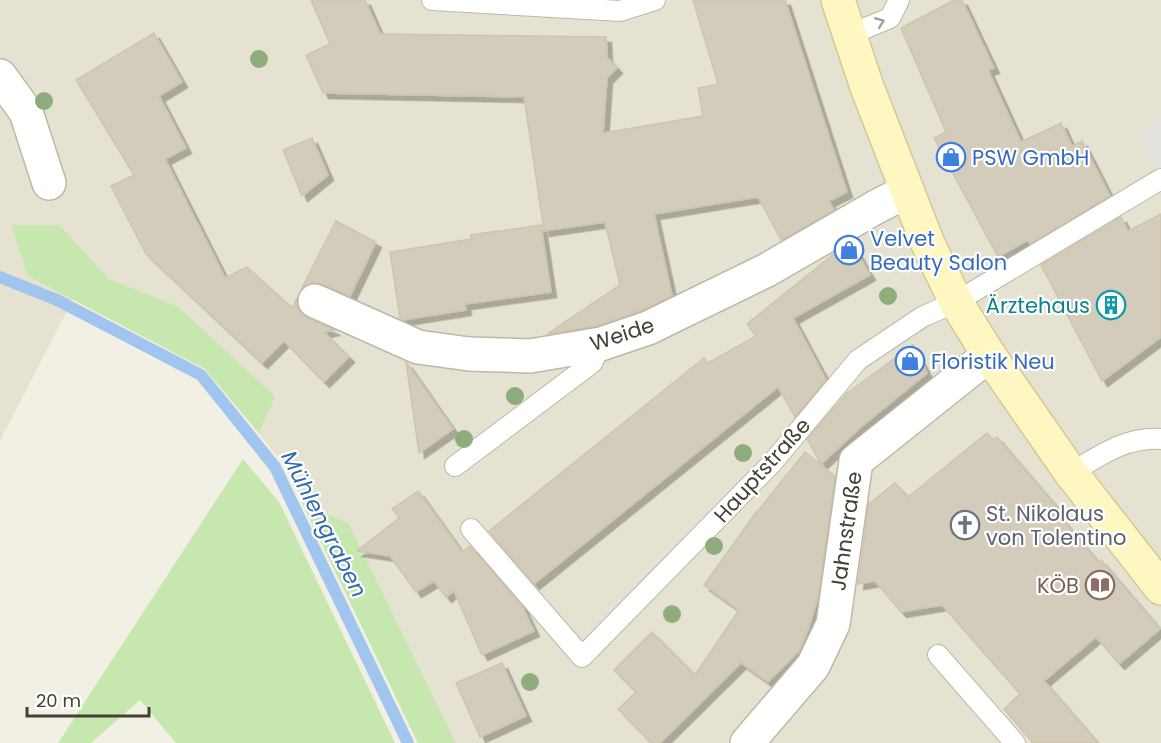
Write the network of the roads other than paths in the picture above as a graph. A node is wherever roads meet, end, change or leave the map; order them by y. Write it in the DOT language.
graph roads {
  1 [pos="432,0"];
  2 [pos="655,0"];
  3 [pos="838,0"];
  4 [pos="898,0"];
  5 [pos="526,3"];
  6 [pos="851,34"];
  7 [pos="0,76"];
  8 [pos="1161,179"];
  9 [pos="49,183"];
  10 [pos="907,191"];
  11 [pos="315,302"];
  12 [pos="956,302"];
  13 [pos="601,344"];
  14 [pos="989,355"];
  15 [pos="1161,439"];
  16 [pos="455,466"];
  17 [pos="1071,473"];
  18 [pos="471,529"];
  19 [pos="1161,588"];
  20 [pos="938,655"];
  21 [pos="747,743"];
  22 [pos="1015,743"];
  1 -- 5 [label="lane"];
  2 -- 5 [label="lane"];
  3 -- 6 [label="main road"];
  6 -- 4 [label="lane, one-way"];
  6 -- 10 [label="main road"];
  7 -- 9 [label="street"];
  8 -- 12 [label="lane, Hauptstraße"];
  10 -- 12 [label="main road"];
  10 -- 13 [label="street, Weide"];
  11 -- 13 [label="street, Weide"];
  12 -- 14 [label="main road"];
  12 -- 18 [label="lane, Hauptstraße"];
  13 -- 16 [label="lane"];
  14 -- 17 [label="main road"];
  14 -- 21 [label="street, Jahnstraße"];
  15 -- 17 [label="lane"];
  17 -- 19 [label="main road"];
  20 -- 22 [label="lane"];
}
